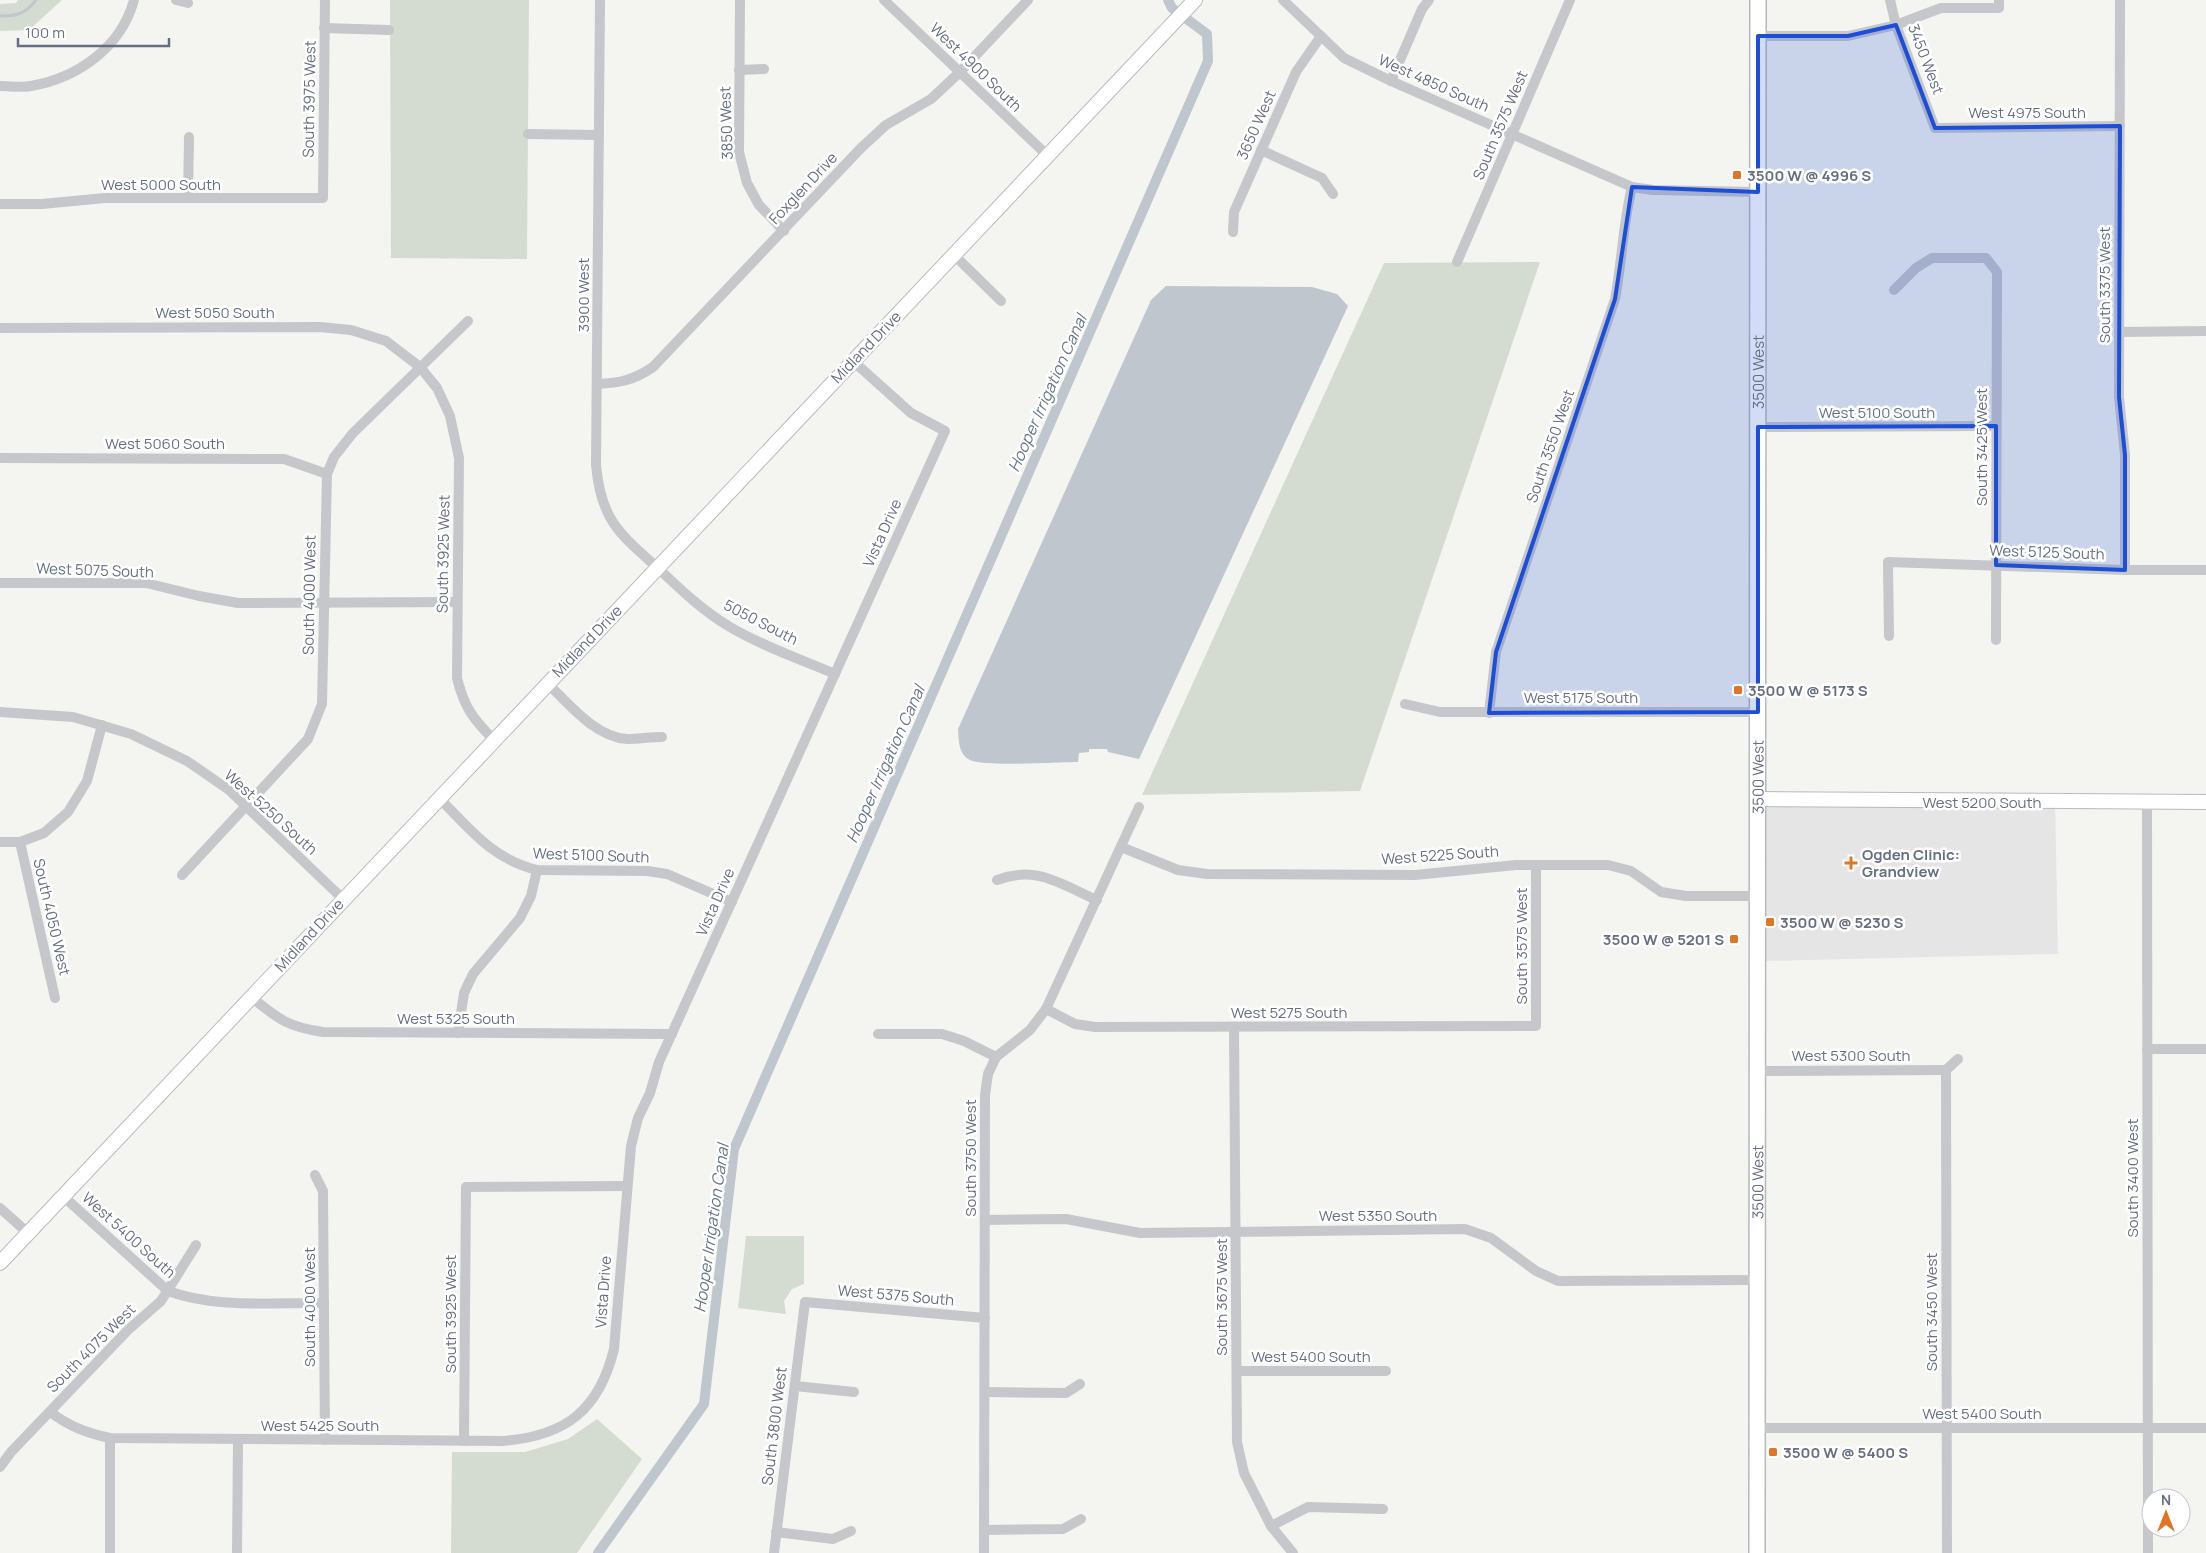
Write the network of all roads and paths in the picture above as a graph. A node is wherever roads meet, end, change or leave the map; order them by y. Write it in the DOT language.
graph roads {
  1 [pos="134,0"];
  2 [pos="176,0"];
  3 [pos="324,0"];
  4 [pos="600,0"];
  5 [pos="740,0"];
  6 [pos="884,0"];
  7 [pos="1028,0"];
  8 [pos="1283,0"];
  9 [pos="1429,0"];
  10 [pos="1570,0"];
  11 [pos="1758,0"];
  12 [pos="1890,0"];
  13 [pos="2120,0"];
  14 [pos="188,3"];
  15 [pos="1191,4"];
  16 [pos="1999,4"];
  17 [pos="1896,24"];
  18 [pos="324,28"];
  19 [pos="389,30"];
  20 [pos="1321,36"];
  21 [pos="1758,36"];
  22 [pos="764,69"];
  23 [pos="739,70"];
  24 [pos="960,72"];
  25 [pos="1391,81"];
  26 [pos="0,86"];
  27 [pos="2120,126"];
  28 [pos="1936,128"];
  29 [pos="528,134"];
  30 [pos="1512,134"];
  31 [pos="599,135"];
  32 [pos="189,137"];
  33 [pos="1261,150"];
  34 [pos="1048,156"];
  35 [pos="1632,187"];
  36 [pos="1758,192"];
  37 [pos="1332,194"];
  38 [pos="188,198"];
  39 [pos="323,198"];
  40 [pos="0,204"];
  41 [pos="784,231"];
  42 [pos="1232,232"];
  43 [pos="954,255"];
  44 [pos="1457,262"];
  45 [pos="1894,290"];
  46 [pos="1001,301"];
  47 [pos="468,321"];
  48 [pos="0,328"];
  49 [pos="2206,331"];
  50 [pos="2119,332"];
  51 [pos="853,361"];
  52 [pos="420,367"];
  53 [pos="597,384"];
  54 [pos="1996,426"];
  55 [pos="1758,427"];
  56 [pos="0,458"];
  57 [pos="327,474"];
  58 [pos="1996,565"];
  59 [pos="657,568"];
  60 [pos="2125,570"];
  61 [pos="2206,570"];
  62 [pos="0,583"];
  63 [pos="324,602"];
  64 [pos="457,602"];
  65 [pos="1889,636"];
  66 [pos="1996,640"];
  67 [pos="835,674"];
  68 [pos="547,683"];
  69 [pos="1405,704"];
  70 [pos="0,712"];
  71 [pos="1758,712"];
  72 [pos="1489,713"];
  73 [pos="102,725"];
  74 [pos="662,737"];
  75 [pos="494,740"];
  76 [pos="438,798"];
  77 [pos="1759,799"];
  78 [pos="2147,802"];
  79 [pos="2206,802"];
  80 [pos="246,806"];
  81 [pos="1139,807"];
  82 [pos="0,842"];
  83 [pos="20,842"];
  84 [pos="1121,847"];
  85 [pos="1536,866"];
  86 [pos="537,870"];
  87 [pos="182,875"];
  88 [pos="997,880"];
  89 [pos="1758,896"];
  90 [pos="343,899"];
  91 [pos="1097,900"];
  92 [pos="732,902"];
  93 [pos="251,997"];
  94 [pos="55,998"];
  95 [pos="1046,1009"];
  96 [pos="1536,1026"];
  97 [pos="1234,1027"];
  98 [pos="458,1033"];
  99 [pos="672,1034"];
  100 [pos="878,1034"];
  101 [pos="2206,1048"];
  102 [pos="2147,1049"];
  103 [pos="996,1057"];
  104 [pos="1958,1059"];
  105 [pos="1757,1070"];
  106 [pos="1946,1070"];
  107 [pos="315,1175"];
  108 [pos="627,1186"];
  109 [pos="63,1196"];
  110 [pos="0,1208"];
  111 [pos="985,1220"];
  112 [pos="1236,1231"];
  113 [pos="28,1233"];
  114 [pos="196,1245"];
  115 [pos="0,1263"];
  116 [pos="1757,1280"];
  117 [pos="168,1291"];
  118 [pos="805,1302"];
  119 [pos="324,1303"];
  120 [pos="985,1318"];
  121 [pos="1237,1371"];
  122 [pos="1386,1371"];
  123 [pos="1080,1384"];
  124 [pos="795,1386"];
  125 [pos="854,1392"];
  126 [pos="985,1392"];
  127 [pos="588,1406"];
  128 [pos="50,1412"];
  129 [pos="1758,1428"];
  130 [pos="1946,1428"];
  131 [pos="2148,1428"];
  132 [pos="2206,1428"];
  133 [pos="110,1438"];
  134 [pos="238,1439"];
  135 [pos="325,1440"];
  136 [pos="464,1441"];
  137 [pos="0,1467"];
  138 [pos="1383,1509"];
  139 [pos="1081,1519"];
  140 [pos="1271,1526"];
  141 [pos="984,1530"];
  142 [pos="852,1531"];
  143 [pos="776,1532"];
  144 [pos="110,1553"];
  145 [pos="237,1553"];
  146 [pos="774,1553"];
  147 [pos="984,1553"];
  148 [pos="1293,1553"];
  149 [pos="1757,1553"];
  150 [pos="1947,1553"];
  151 [pos="2148,1553"];
  1 -- 26 [label="street"];
  2 -- 14 [label="street"];
  3 -- 18 [label="street, South 3975 West"];
  4 -- 31 [label="street, 3900 West"];
  5 -- 23 [label="street, 3850 West"];
  6 -- 24 [label="street, West 4900 South"];
  7 -- 24 [label="street, Foxglen Drive"];
  8 -- 20 [label="street, West 4850 South"];
  9 -- 25 [label="street"];
  10 -- 30 [label="street, South 3575 West"];
  11 -- 21 [label="main road, 3500 West"];
  12 -- 17 [label="street, 3450 West"];
  13 -- 27 [label="street, South 3375 West"];
  15 -- 34 [label="street, Midland Drive"];
  16 -- 17 [label="street"];
  17 -- 21 [label="street"];
  17 -- 28 [label="street, 3450 West"];
  18 -- 19 [label="street"];
  18 -- 39 [label="street, South 3975 West"];
  20 -- 25 [label="street, West 4850 South"];
  20 -- 33 [label="street, 3650 West"];
  21 -- 36 [label="main road, 3500 West"];
  22 -- 23 [label="street"];
  23 -- 41 [label="street, 3850 West"];
  24 -- 34 [label="street, West 4900 South"];
  24 -- 41 [label="street, Foxglen Drive"];
  25 -- 30 [label="street, West 4850 South"];
  27 -- 28 [label="street, West 4975 South"];
  27 -- 50 [label="street, South 3375 West"];
  29 -- 31 [label="street"];
  30 -- 35 [label="street, West 4850 South"];
  30 -- 44 [label="street, South 3575 West"];
  31 -- 53 [label="street, 3900 West"];
  32 -- 38 [label="street"];
  33 -- 37 [label="street"];
  33 -- 42 [label="street, 3650 West"];
  34 -- 43 [label="street, Midland Drive"];
  35 -- 36 [label="street"];
  35 -- 72 [label="street, South 3550 West"];
  36 -- 55 [label="main road, 3500 West"];
  38 -- 39 [label="street, West 5000 South"];
  38 -- 40 [label="street, West 5000 South"];
  41 -- 53 [label="street, Foxglen Drive"];
  43 -- 46 [label="street"];
  43 -- 51 [label="street, Midland Drive"];
  45 -- 54 [label="street, South 3425 West"];
  47 -- 52 [label="street, South 4000 West"];
  48 -- 52 [label="street, West 5050 South"];
  49 -- 50 [label="street"];
  50 -- 60 [label="street, South 3375 West"];
  51 -- 59 [label="street, Midland Drive"];
  51 -- 67 [label="street, Vista Drive"];
  52 -- 57 [label="street, South 4000 West"];
  52 -- 64 [label="street, South 3925 West"];
  53 -- 59 [label="street, 3900 West"];
  54 -- 55 [label="street, West 5100 South"];
  54 -- 58 [label="street, South 3425 West"];
  55 -- 71 [label="main road, 3500 West"];
  56 -- 57 [label="street, West 5060 South"];
  57 -- 63 [label="street, South 4000 West"];
  58 -- 60 [label="street, West 5125 South"];
  58 -- 65 [label="street, West 5125 South"];
  58 -- 66 [label="street, South 3425 West"];
  59 -- 67 [label="street, 5050 South"];
  59 -- 68 [label="street, Midland Drive"];
  60 -- 61 [label="street, West 5125 South"];
  62 -- 63 [label="street, West 5075 South"];
  63 -- 64 [label="street, West 5075 South"];
  63 -- 80 [label="street, South 4000 West"];
  64 -- 75 [label="street, South 3925 West"];
  67 -- 92 [label="street, Vista Drive"];
  68 -- 74 [label="street"];
  68 -- 75 [label="street, Midland Drive"];
  69 -- 72 [label="street, West 5175 South"];
  70 -- 73 [label="street, West 5250 South"];
  71 -- 72 [label="street, West 5175 South"];
  71 -- 77 [label="main road, 3500 West"];
  73 -- 80 [label="street, West 5250 South"];
  73 -- 83 [label="street"];
  75 -- 76 [label="street, Midland Drive"];
  76 -- 86 [label="street, West 5100 South"];
  76 -- 90 [label="street, Midland Drive"];
  77 -- 78 [label="street, West 5200 South"];
  77 -- 89 [label="main road, 3500 West"];
  78 -- 79 [label="street, West 5200 South"];
  78 -- 102 [label="street, South 3400 West"];
  80 -- 87 [label="street, South 4000 West"];
  80 -- 90 [label="street, West 5250 South"];
  81 -- 84 [label="street"];
  82 -- 83 [label="street"];
  83 -- 94 [label="street, South 4050 West"];
  84 -- 85 [label="street, West 5225 South"];
  84 -- 91 [label="street"];
  85 -- 89 [label="street, West 5225 South"];
  85 -- 96 [label="street, South 3575 West"];
  86 -- 92 [label="street, West 5100 South"];
  86 -- 98 [label="street"];
  88 -- 91 [label="street"];
  89 -- 105 [label="main road, 3500 West"];
  90 -- 93 [label="street, Midland Drive"];
  91 -- 95 [label="street"];
  92 -- 99 [label="street, Vista Drive"];
  93 -- 98 [label="street, West 5325 South"];
  93 -- 109 [label="street, Midland Drive"];
  95 -- 97 [label="street, West 5275 South"];
  95 -- 103 [label="street"];
  96 -- 97 [label="street, West 5275 South"];
  97 -- 112 [label="street, South 3675 West"];
  98 -- 99 [label="street, West 5325 South"];
  99 -- 108 [label="street, Vista Drive"];
  100 -- 103 [label="street"];
  101 -- 102 [label="street"];
  102 -- 131 [label="street, South 3400 West"];
  103 -- 111 [label="street, South 3750 West"];
  104 -- 106 [label="street"];
  105 -- 106 [label="street, West 5300 South"];
  105 -- 116 [label="main road, 3500 West"];
  106 -- 130 [label="street, South 3450 West"];
  107 -- 119 [label="street, South 4000 West"];
  108 -- 127 [label="street, Vista Drive"];
  108 -- 136 [label="street, South 3925 West"];
  109 -- 113 [label="street, Midland Drive"];
  109 -- 117 [label="street, West 5400 South"];
  110 -- 113 [label="street"];
  111 -- 112 [label="street, West 5350 South"];
  111 -- 120 [label="street, South 3750 West"];
  112 -- 116 [label="street, West 5350 South"];
  112 -- 121 [label="street, South 3675 West"];
  113 -- 115 [label="street, Midland Drive"];
  114 -- 117 [label="street, South 4075 West"];
  116 -- 129 [label="main road, 3500 West"];
  117 -- 119 [label="street, West 5400 South"];
  117 -- 128 [label="street, South 4075 West"];
  118 -- 120 [label="street, West 5375 South"];
  118 -- 124 [label="street, South 3800 West"];
  119 -- 135 [label="street, South 4000 West"];
  120 -- 126 [label="street, South 3750 West"];
  121 -- 122 [label="street, West 5400 South"];
  121 -- 140 [label="street, South 3675 West"];
  123 -- 126 [label="street"];
  124 -- 125 [label="street"];
  124 -- 143 [label="street, South 3800 West"];
  126 -- 141 [label="street, South 3750 West"];
  127 -- 136 [label="street, West 5425 South"];
  128 -- 133 [label="street, West 5425 South"];
  128 -- 137 [label="street, South 4075 West"];
  129 -- 130 [label="street, West 5400 South"];
  129 -- 149 [label="main road, 3500 West"];
  130 -- 131 [label="street, West 5400 South"];
  130 -- 150 [label="street, South 3450 West"];
  131 -- 132 [label="street, West 5400 South"];
  131 -- 151 [label="street, South 3400 West"];
  133 -- 134 [label="street, West 5425 South"];
  133 -- 144 [label="street"];
  134 -- 135 [label="street, West 5425 South"];
  134 -- 145 [label="street"];
  135 -- 136 [label="street, West 5425 South"];
  138 -- 140 [label="street"];
  139 -- 141 [label="street"];
  140 -- 148 [label="street, South 3675 West"];
  141 -- 147 [label="street, South 3750 West"];
  142 -- 143 [label="street"];
  143 -- 146 [label="street, South 3800 West"];
}
